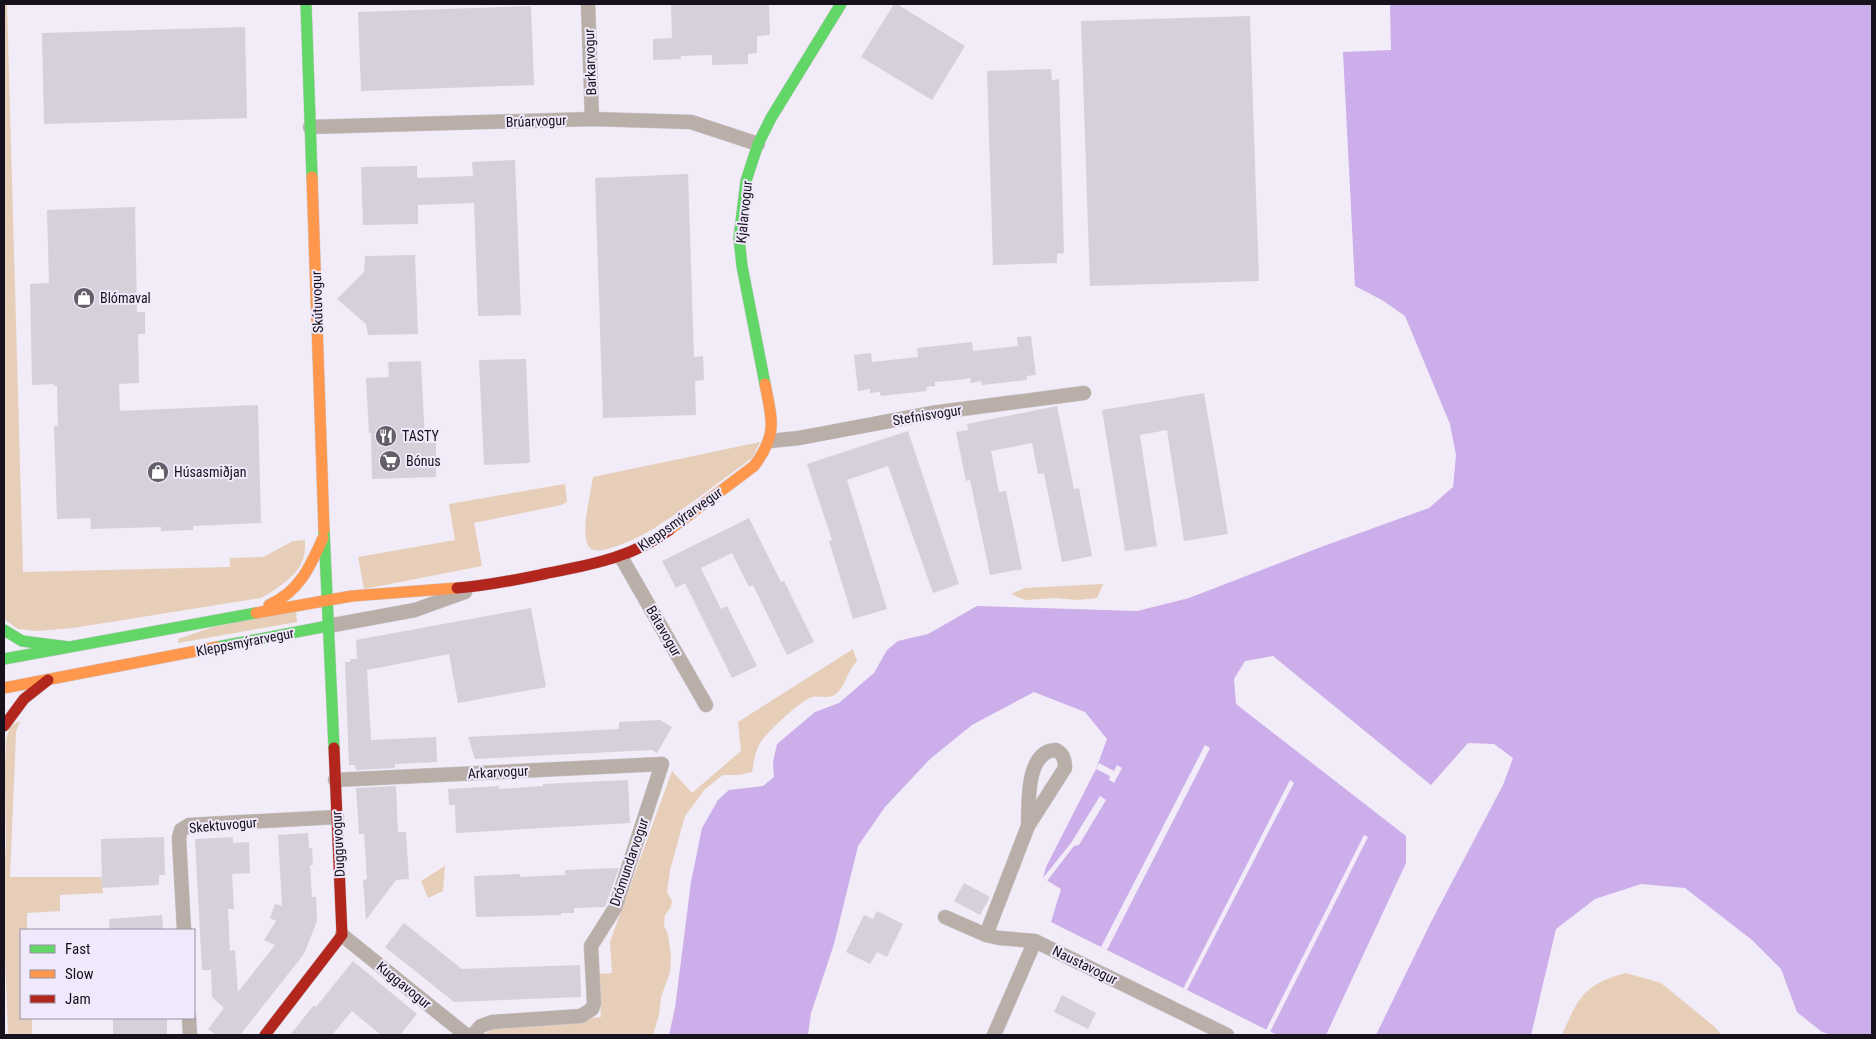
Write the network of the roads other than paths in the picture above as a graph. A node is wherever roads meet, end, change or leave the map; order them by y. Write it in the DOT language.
graph roads {
  1 [pos="306,4"];
  2 [pos="588,4"];
  3 [pos="841,4"];
  4 [pos="592,120"];
  5 [pos="310,127"];
  6 [pos="758,144"];
  7 [pos="1084,393"];
  8 [pos="770,441"];
  9 [pos="325,535"];
  10 [pos="621,557"];
  11 [pos="484,586"];
  12 [pos="327,600"];
  13 [pos="241,616"];
  14 [pos="328,626"];
  15 [pos="4,630"];
  16 [pos="70,647"];
  17 [pos="4,660"];
  18 [pos="48,680"];
  19 [pos="4,688"];
  20 [pos="706,705"];
  21 [pos="4,726"];
  22 [pos="662,764"];
  23 [pos="335,780"];
  24 [pos="337,817"];
  25 [pos="1028,826"];
  26 [pos="945,918"];
  27 [pos="184,929"];
  28 [pos="342,935"];
  29 [pos="986,935"];
  30 [pos="1035,940"];
  31 [pos="189,1019"];
  32 [pos="190,1035"];
  33 [pos="265,1035"];
  34 [pos="466,1035"];
  35 [pos="473,1035"];
  36 [pos="994,1035"];
  37 [pos="1227,1035"];
  1 -- 5 [label="main road, Skútuvogur"];
  2 -- 4 [label="street, Barkarvogur"];
  3 -- 6 [label="main road, Kjalarvogur"];
  4 -- 5 [label="street, Brúarvogur"];
  4 -- 6 [label="street, Brúarvogur"];
  5 -- 9 [label="main road, Skútuvogur"];
  6 -- 8 [label="main road, Kjalarvogur"];
  7 -- 8 [label="street, Stefnisvogur"];
  8 -- 10 [label="main road, Kleppsmýrarvegur"];
  9 -- 12 [label="main road, Skútuvogur"];
  9 -- 13 [label="main road"];
  10 -- 11 [label="main road, Kleppsmýrarvegur"];
  10 -- 20 [label="street, Bátavogur"];
  11 -- 12 [label="main road, Kleppsmýrarvegur"];
  11 -- 14 [label="street, Kleppsmýrarvegur"];
  12 -- 13 [label="main road, Kleppsmýrarvegur"];
  12 -- 14 [label="main road, Skútuvogur"];
  13 -- 16 [label="main road, Kleppsmýrarvegur"];
  14 -- 18 [label="main road, Kleppsmýrarvegur"];
  14 -- 23 [label="main road, Dugguvogur"];
  15 -- 16 [label="main road"];
  16 -- 17 [label="main road, Kleppsmýrarvegur"];
  18 -- 19 [label="main road, Kleppsmýrarvegur"];
  18 -- 21 [label="main road"];
  22 -- 23 [label="street, Arkarvogur"];
  22 -- 35 [label="street, Drómundarvogur"];
  23 -- 24 [label="main road, Dugguvogur"];
  24 -- 27 [label="street, Skektuvogur"];
  24 -- 28 [label="main road, Dugguvogur"];
  25 -- 25 [label="street"];
  25 -- 29 [label="street"];
  26 -- 29 [label="street"];
  28 -- 33 [label="main road"];
  28 -- 34 [label="street, Kuggavogur"];
  29 -- 30 [label="street"];
  30 -- 36 [label="street, Naustavogur"];
  30 -- 37 [label="street, Naustavogur"];
  31 -- 32 [label="street"];
}
